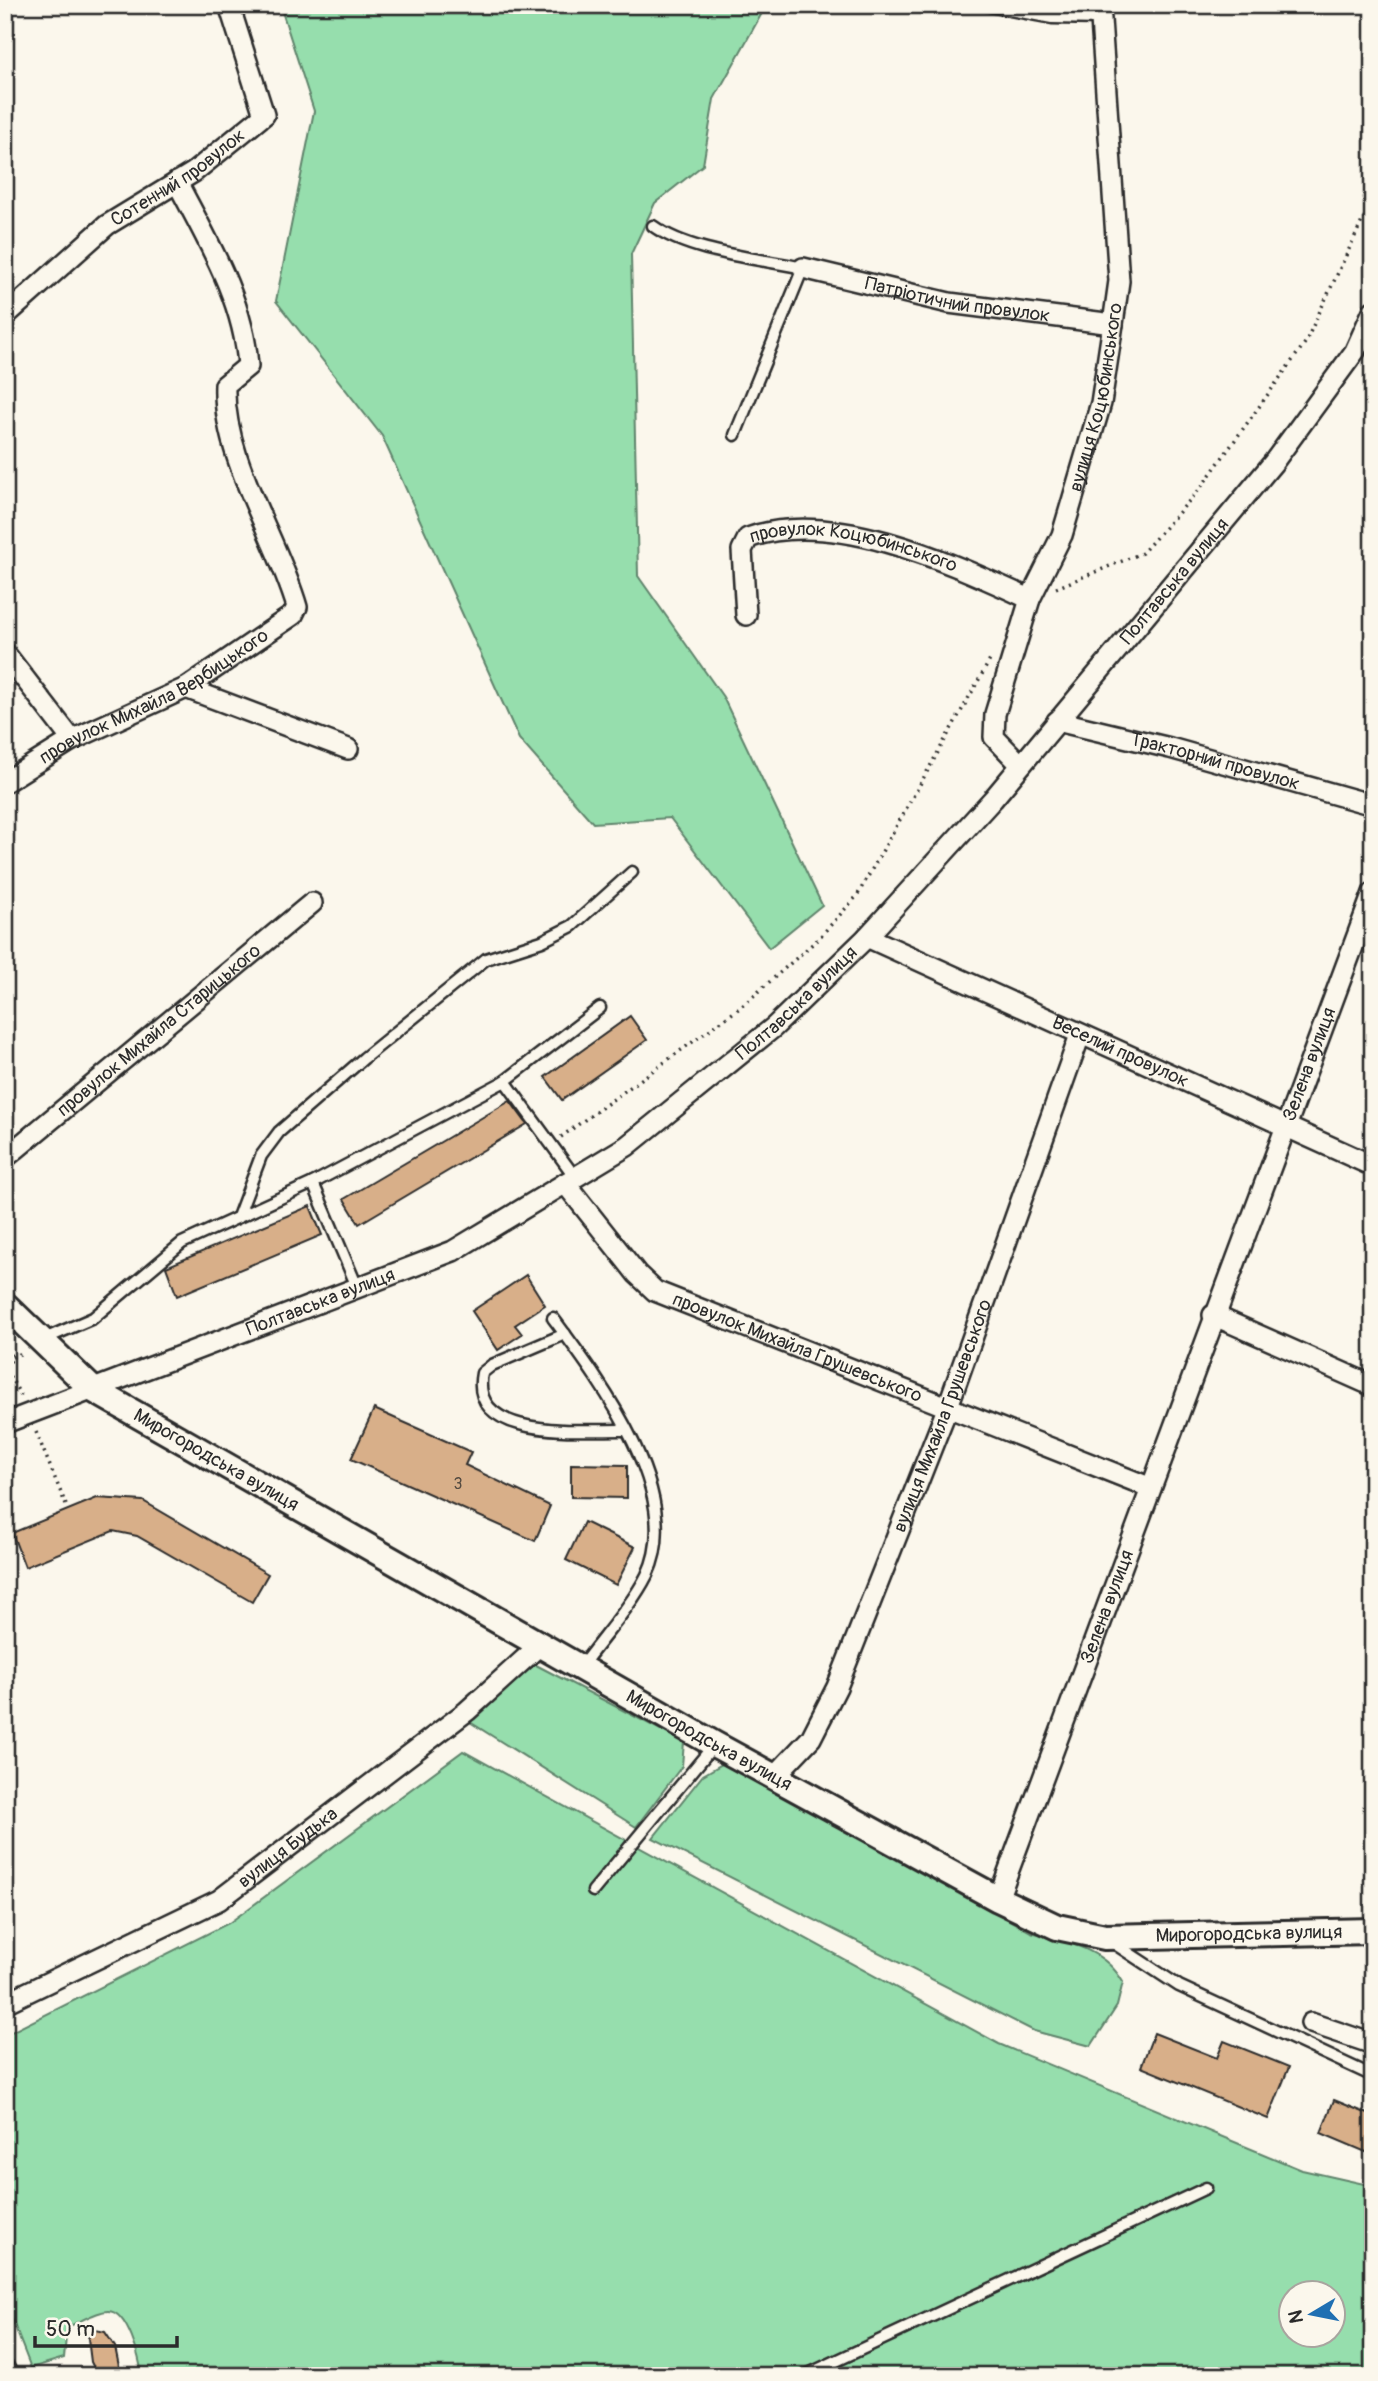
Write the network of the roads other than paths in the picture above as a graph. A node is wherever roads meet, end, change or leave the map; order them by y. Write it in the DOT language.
graph roads {
  1 [pos="229,5"];
  2 [pos="989,6"];
  3 [pos="1100,12"];
  4 [pos="177,183"];
  5 [pos="653,226"];
  6 [pos="803,268"];
  7 [pos="1373,311"];
  8 [pos="5,316"];
  9 [pos="1113,324"];
  10 [pos="735,435"];
  11 [pos="1030,599"];
  12 [pos="746,615"];
  13 [pos="5,653"];
  14 [pos="186,688"];
  15 [pos="1057,721"];
  16 [pos="72,740"];
  17 [pos="348,748"];
  18 [pos="1021,765"];
  19 [pos="5,782"];
  20 [pos="1373,805"];
  21 [pos="632,872"];
  22 [pos="1373,893"];
  23 [pos="312,903"];
  24 [pos="867,937"];
  25 [pos="600,1009"];
  26 [pos="1080,1035"];
  27 [pos="505,1081"];
  28 [pos="1283,1127"];
  29 [pos="5,1157"];
  30 [pos="1373,1166"];
  31 [pos="570,1180"];
  32 [pos="313,1183"];
  33 [pos="238,1217"];
  34 [pos="358,1289"];
  35 [pos="5,1305"];
  36 [pos="1213,1315"];
  37 [pos="553,1318"];
  38 [pos="565,1334"];
  39 [pos="42,1340"];
  40 [pos="1373,1386"];
  41 [pos="92,1389"];
  42 [pos="947,1409"];
  43 [pos="5,1423"];
  44 [pos="626,1430"];
  45 [pos="1149,1487"];
  46 [pos="541,1644"];
  47 [pos="581,1667"];
  48 [pos="714,1744"];
  49 [pos="774,1777"];
  50 [pos="593,1891"];
  51 [pos="998,1899"];
  52 [pos="1373,1931"];
  53 [pos="1105,1937"];
  54 [pos="5,2003"];
  55 [pos="1311,2023"];
  56 [pos="1373,2044"];
  57 [pos="1373,2076"];
  58 [pos="1206,2188"];
  59 [pos="5,2370"];
  60 [pos="8,2376"];
  61 [pos="804,2376"];
  1 -- 4 [label="street, Сотенний провулок"];
  2 -- 3 [label="lane"];
  3 -- 9 [label="street, вулиця Коцюбинського"];
  4 -- 8 [label="street, Сотенний провулок"];
  4 -- 14 [label="street, провулок Михайла Вербицького"];
  5 -- 6 [label="lane"];
  6 -- 9 [label="street, Патріотичний провулок"];
  6 -- 10 [label="lane"];
  7 -- 15 [label="street, Полтавська вулиця"];
  9 -- 11 [label="street, вулиця Коцюбинського"];
  11 -- 12 [label="street, провулок Коцюбинського"];
  11 -- 18 [label="street, вулиця Коцюбинського"];
  13 -- 16 [label="street"];
  14 -- 16 [label="street, провулок Михайла Вербицького"];
  14 -- 17 [label="street"];
  15 -- 18 [label="street, Полтавська вулиця"];
  15 -- 20 [label="street, Тракторний провулок"];
  16 -- 19 [label="street, провулок Михайла Вербицького"];
  18 -- 24 [label="street, Полтавська вулиця"];
  21 -- 33 [label="lane"];
  22 -- 28 [label="street, Зелена вулиця"];
  23 -- 29 [label="street, провулок Михайла Старицького"];
  24 -- 26 [label="street, Веселий провулок"];
  24 -- 31 [label="street, Полтавська вулиця"];
  25 -- 27 [label="lane"];
  26 -- 28 [label="street, Веселий провулок"];
  26 -- 42 [label="street, вулиця Михайла Грушевського"];
  27 -- 31 [label="lane"];
  27 -- 32 [label="lane"];
  28 -- 30 [label="street, Веселий провулок"];
  28 -- 36 [label="street, Зелена вулиця"];
  31 -- 34 [label="street, Полтавська вулиця"];
  31 -- 42 [label="street, провулок Михайла Грушевського"];
  32 -- 33 [label="lane"];
  32 -- 34 [label="lane"];
  33 -- 39 [label="lane"];
  34 -- 41 [label="street, Полтавська вулиця"];
  35 -- 39 [label="street, Мирогородська вулиця"];
  36 -- 40 [label="street"];
  36 -- 45 [label="street, Зелена вулиця"];
  37 -- 38 [label="lane"];
  38 -- 44 [label="lane"];
  38 -- 44 [label="lane"];
  39 -- 41 [label="street, Мирогородська вулиця"];
  41 -- 43 [label="street, Полтавська вулиця"];
  41 -- 46 [label="street, Мирогородська вулиця"];
  42 -- 45 [label="street, провулок Михайла Грушевського"];
  42 -- 49 [label="street, вулиця Михайла Грушевського"];
  44 -- 47 [label="lane"];
  45 -- 51 [label="street, Зелена вулиця"];
  46 -- 47 [label="street, Мирогородська вулиця"];
  46 -- 54 [label="street, вулиця Будька"];
  47 -- 48 [label="street, Мирогородська вулиця"];
  48 -- 49 [label="street, Мирогородська вулиця"];
  48 -- 50 [label="lane"];
  49 -- 51 [label="street, Мирогородська вулиця"];
  51 -- 53 [label="street, Мирогородська вулиця"];
  52 -- 53 [label="street, Мирогородська вулиця"];
  53 -- 57 [label="lane"];
  55 -- 56 [label="street"];
  58 -- 61 [label="lane"];
  59 -- 60 [label="street"];
}
